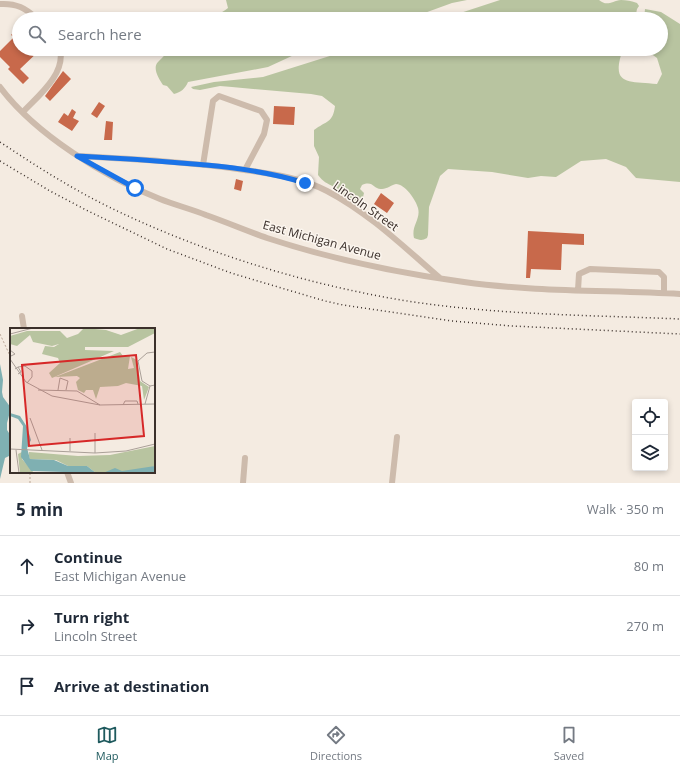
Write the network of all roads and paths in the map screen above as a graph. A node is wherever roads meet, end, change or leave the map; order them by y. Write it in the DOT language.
graph roads {
  1 [pos="0,4"];
  2 [pos="29,12"];
  3 [pos="61,56"];
  4 [pos="0,87"];
  5 [pos="23,112"];
  6 [pos="77,156"];
  7 [pos="203,165"];
  8 [pos="246,170"];
  9 [pos="440,278"];
  10 [pos="578,290"];
  11 [pos="664,293"];
  12 [pos="680,294"];
  13 [pos="22,316"];
  14 [pos="24,328"];
  15 [pos="0,334"];
  16 [pos="10,356"];
  17 [pos="397,437"];
  18 [pos="245,458"];
  19 [pos="67,473"];
  20 [pos="70,483"];
  21 [pos="243,483"];
  22 [pos="392,483"];
  1 -- 2 [label="street"];
  3 -- 5 [label="street"];
  4 -- 5 [label="street, East Michigan Avenue"];
  5 -- 6 [label="street, East Michigan Avenue"];
  6 -- 7 [label="street, Lincoln Street"];
  6 -- 9 [label="street, East Michigan Avenue"];
  7 -- 8 [label="street, Lincoln Street"];
  7 -- 8 [label="street"];
  8 -- 9 [label="street, Lincoln Street"];
  9 -- 10 [label="street, East Michigan Avenue"];
  10 -- 11 [label="street, East Michigan Avenue"];
  10 -- 11 [label="street"];
  11 -- 12 [label="street, East Michigan Avenue"];
  13 -- 14 [label="street"];
  15 -- 16 [label="path"];
  17 -- 22 [label="street"];
  18 -- 21 [label="street"];
  19 -- 20 [label="street"];
}
